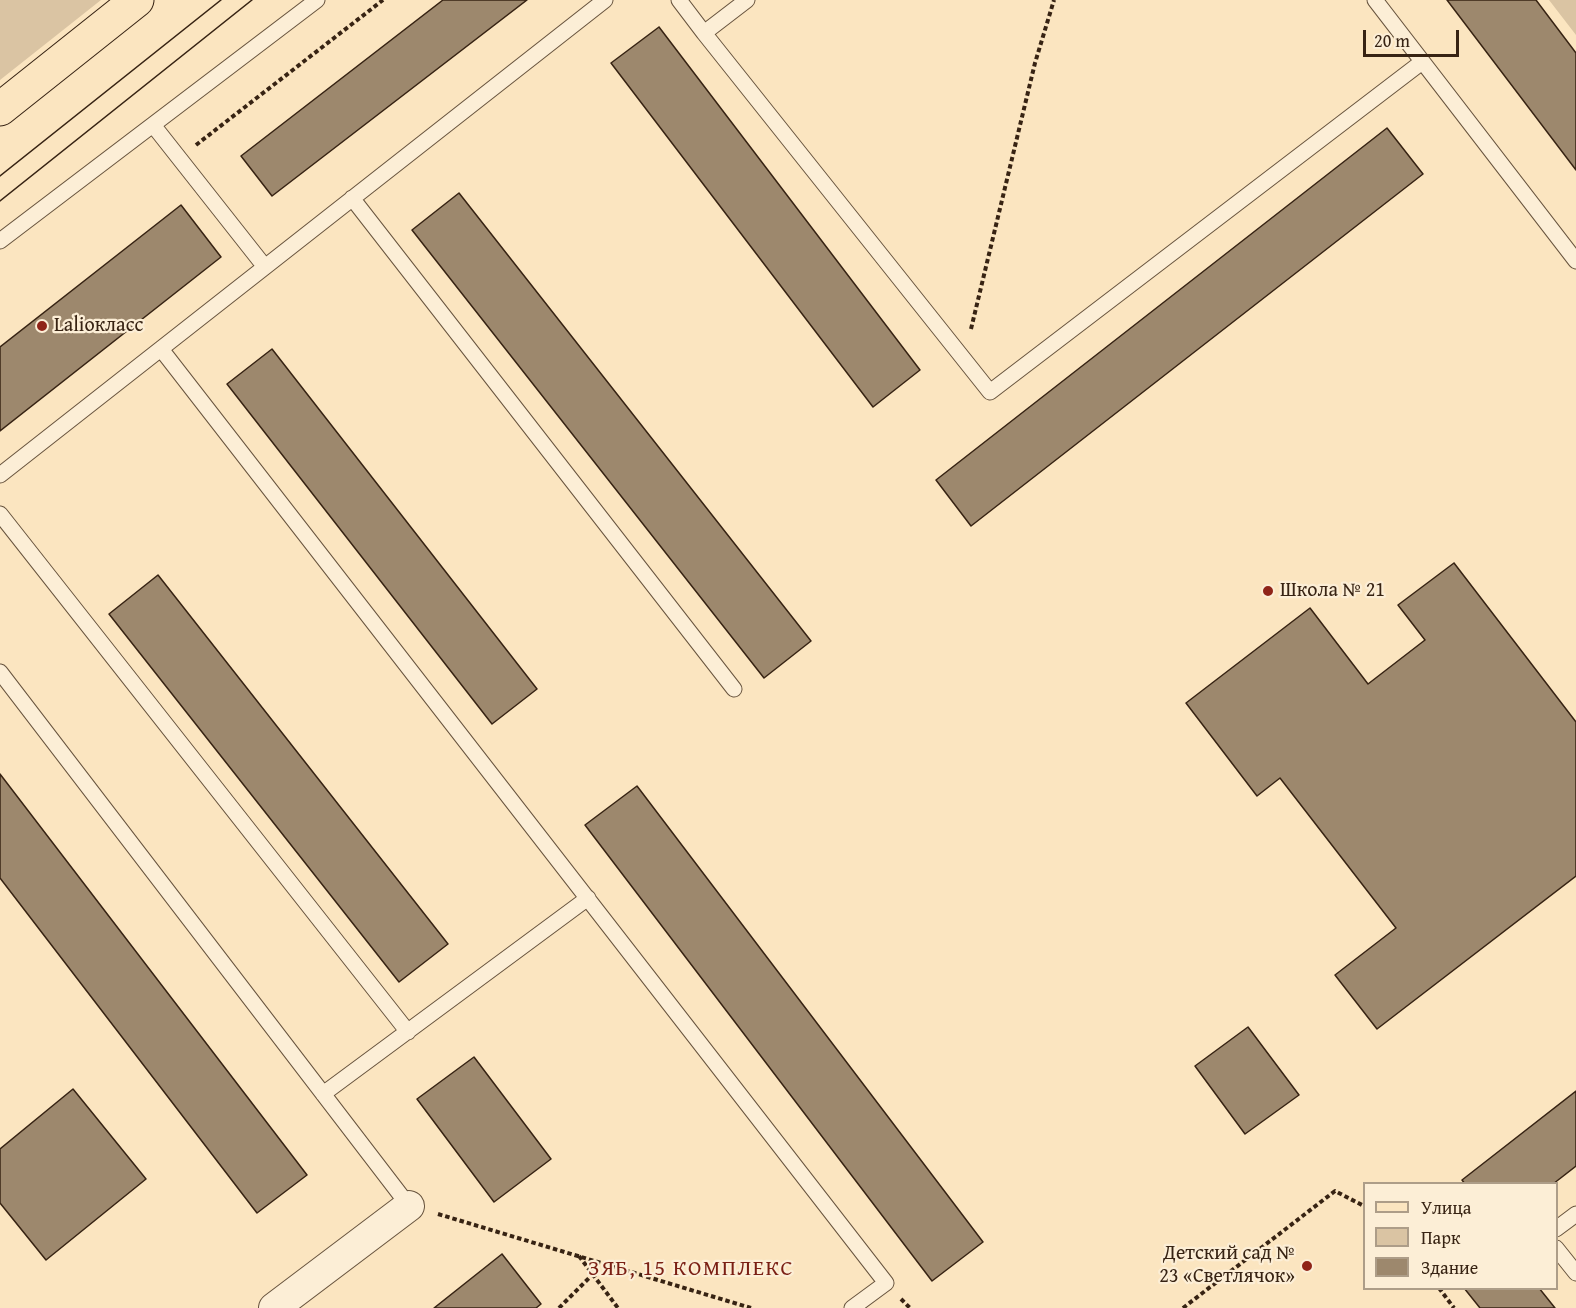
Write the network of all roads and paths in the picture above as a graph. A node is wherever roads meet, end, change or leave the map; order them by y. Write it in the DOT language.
graph roads {
  1 [pos="137,0"];
  2 [pos="317,0"];
  3 [pos="383,0"];
  4 [pos="604,0"];
  5 [pos="679,0"];
  6 [pos="747,0"];
  7 [pos="1054,0"];
  8 [pos="1375,0"];
  9 [pos="704,33"];
  10 [pos="1422,62"];
  11 [pos="0,109"];
  12 [pos="153,125"];
  13 [pos="180,158"];
  14 [pos="352,198"];
  15 [pos="0,242"];
  16 [pos="1576,261"];
  17 [pos="265,267"];
  18 [pos="161,349"];
  19 [pos="964,359"];
  20 [pos="0,475"];
  21 [pos="0,514"];
  22 [pos="0,672"];
  23 [pos="734,689"];
  24 [pos="588,898"];
  25 [pos="408,1032"];
  26 [pos="323,1094"];
  27 [pos="1363,1205"];
  28 [pos="409,1206"];
  29 [pos="1576,1214"];
  30 [pos="1558,1228"];
  31 [pos="1558,1249"];
  32 [pos="579,1256"];
  33 [pos="1576,1273"];
  34 [pos="592,1275"];
  35 [pos="1440,1290"];
  36 [pos="274,1308"];
  37 [pos="558,1308"];
  38 [pos="618,1308"];
  39 [pos="751,1308"];
  40 [pos="852,1308"];
  41 [pos="1183,1308"];
  42 [pos="1454,1308"];
  1 -- 11 [label="main road"];
  2 -- 12 [label="lane"];
  3 -- 13 [label="path"];
  4 -- 14 [label="lane"];
  5 -- 9 [label="lane"];
  6 -- 9 [label="lane"];
  7 -- 19 [label="path"];
  8 -- 10 [label="lane"];
  9 -- 19 [label="lane"];
  10 -- 16 [label="lane"];
  10 -- 19 [label="lane"];
  12 -- 13 [label="lane"];
  12 -- 15 [label="lane"];
  13 -- 17 [label="lane"];
  14 -- 17 [label="lane"];
  14 -- 23 [label="lane"];
  17 -- 18 [label="lane"];
  18 -- 20 [label="lane"];
  18 -- 24 [label="lane"];
  21 -- 25 [label="lane"];
  22 -- 26 [label="lane"];
  24 -- 25 [label="lane"];
  24 -- 40 [label="lane"];
  25 -- 26 [label="lane"];
  26 -- 28 [label="lane"];
  27 -- 41 [label="path"];
  28 -- 32 [label="path"];
  28 -- 36 [label="street"];
  29 -- 30 [label="lane"];
  31 -- 33 [label="lane"];
  32 -- 34 [label="path"];
  32 -- 39 [label="path"];
  34 -- 37 [label="path"];
  34 -- 38 [label="path"];
  35 -- 42 [label="path"];
}
